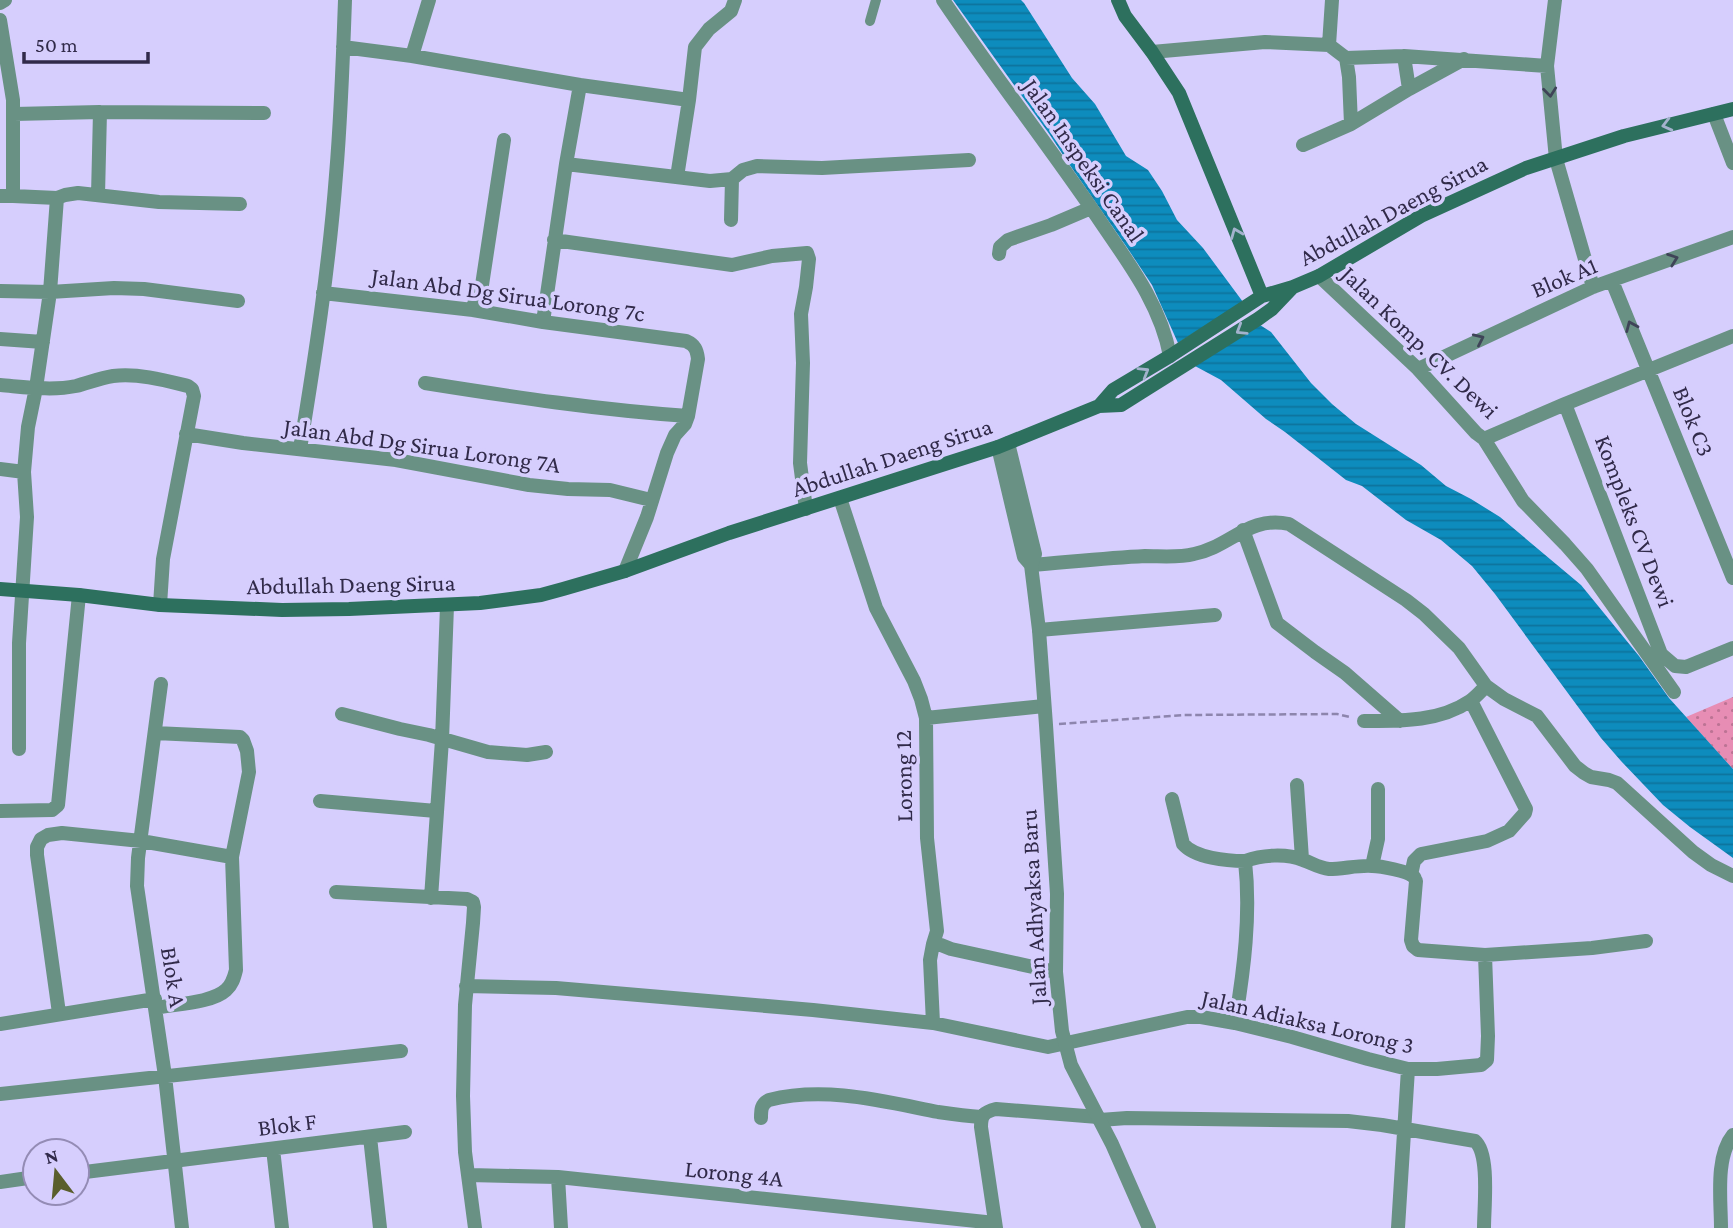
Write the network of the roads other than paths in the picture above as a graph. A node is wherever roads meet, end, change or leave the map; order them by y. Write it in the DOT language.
graph roads {
  1 [pos="5,0"];
  2 [pos="345,0"];
  3 [pos="429,0"];
  4 [pos="876,0"];
  5 [pos="943,0"];
  6 [pos="1118,0"];
  7 [pos="1332,0"];
  8 [pos="1555,0"];
  9 [pos="0,3"];
  10 [pos="734,4"];
  11 [pos="0,20"];
  12 [pos="870,21"];
  13 [pos="1329,45"];
  14 [pos="344,47"];
  15 [pos="1152,52"];
  16 [pos="412,56"];
  17 [pos="1404,56"];
  18 [pos="1346,58"];
  19 [pos="1464,59"];
  20 [pos="1547,66"];
  21 [pos="580,85"];
  22 [pos="1409,89"];
  23 [pos="6,91"];
  24 [pos="689,100"];
  25 [pos="1733,110"];
  26 [pos="100,112"];
  27 [pos="264,113"];
  28 [pos="13,114"];
  29 [pos="1714,114"];
  30 [pos="1351,124"];
  31 [pos="504,140"];
  32 [pos="1303,145"];
  33 [pos="1556,159"];
  34 [pos="969,160"];
  35 [pos="1733,163"];
  36 [pos="566,164"];
  37 [pos="677,177"];
  38 [pos="732,179"];
  39 [pos="98,195"];
  40 [pos="7,196"];
  41 [pos="57,198"];
  42 [pos="240,204"];
  43 [pos="1091,208"];
  44 [pos="731,219"];
  45 [pos="1733,237"];
  46 [pos="554,240"];
  47 [pos="999,254"];
  48 [pos="1319,276"];
  49 [pos="1612,281"];
  50 [pos="1293,287"];
  51 [pos="1593,287"];
  52 [pos="0,291"];
  53 [pos="50,292"];
  54 [pos="323,293"];
  55 [pos="1262,296"];
  56 [pos="238,301"];
  57 [pos="473,310"];
  58 [pos="543,322"];
  59 [pos="1733,336"];
  60 [pos="0,339"];
  61 [pos="43,342"];
  62 [pos="1170,356"];
  63 [pos="1418,369"];
  64 [pos="1649,370"];
  65 [pos="425,383"];
  66 [pos="0,385"];
  67 [pos="36,388"];
  68 [pos="1565,404"];
  69 [pos="1099,406"];
  70 [pos="688,416"];
  71 [pos="186,434"];
  72 [pos="1487,438"];
  73 [pos="1003,445"];
  74 [pos="300,449"];
  75 [pos="0,469"];
  76 [pos="24,472"];
  77 [pos="840,498"];
  78 [pos="651,500"];
  79 [pos="806,509"];
  80 [pos="1243,530"];
  81 [pos="1031,565"];
  82 [pos="625,571"];
  83 [pos="1733,578"];
  84 [pos="0,589"];
  85 [pos="24,591"];
  86 [pos="79,595"];
  87 [pos="160,605"];
  88 [pos="447,606"];
  89 [pos="1215,615"];
  90 [pos="1039,630"];
  91 [pos="1733,648"];
  92 [pos="162,684"];
  93 [pos="1486,686"];
  94 [pos="1674,692"];
  95 [pos="1471,701"];
  96 [pos="1044,706"];
  97 [pos="342,714"];
  98 [pos="926,718"];
  99 [pos="1364,721"];
  100 [pos="1400,721"];
  101 [pos="155,733"];
  102 [pos="442,740"];
  103 [pos="19,749"];
  104 [pos="546,752"];
  105 [pos="1297,785"];
  106 [pos="1378,789"];
  107 [pos="1172,799"];
  108 [pos="320,801"];
  109 [pos="0,811"];
  110 [pos="436,811"];
  111 [pos="141,841"];
  112 [pos="232,857"];
  113 [pos="1302,859"];
  114 [pos="1245,861"];
  115 [pos="1371,866"];
  116 [pos="1411,875"];
  117 [pos="1733,876"];
  118 [pos="336,892"];
  119 [pos="431,898"];
  120 [pos="1646,941"];
  121 [pos="933,944"];
  122 [pos="1485,956"];
  123 [pos="1056,972"];
  124 [pos="465,994"];
  125 [pos="155,1003"];
  126 [pos="59,1013"];
  127 [pos="1235,1023"];
  128 [pos="0,1024"];
  129 [pos="933,1024"];
  130 [pos="1064,1043"];
  131 [pos="401,1051"];
  132 [pos="165,1076"];
  133 [pos="1407,1077"];
  134 [pos="0,1094"];
  135 [pos="981,1117"];
  136 [pos="761,1118"];
  137 [pos="1099,1118"];
  138 [pos="1405,1130"];
  139 [pos="405,1132"];
  140 [pos="1733,1135"];
  141 [pos="370,1137"];
  142 [pos="273,1149"];
  143 [pos="175,1161"];
  144 [pos="91,1170"];
  145 [pos="469,1175"];
  146 [pos="558,1177"];
  147 [pos="21,1179"];
  148 [pos="0,1182"];
  149 [pos="995,1226"];
  150 [pos="182,1228"];
  151 [pos="282,1228"];
  152 [pos="380,1228"];
  153 [pos="475,1228"];
  154 [pos="561,1228"];
  155 [pos="1149,1228"];
  156 [pos="1398,1228"];
  157 [pos="1484,1228"];
  158 [pos="1721,1228"];
  1 -- 9 [label="street"];
  2 -- 14 [label="street"];
  3 -- 16 [label="street"];
  4 -- 12 [label="lane"];
  5 -- 43 [label="street, Jalan Inspeksi Canal"];
  6 -- 15 [label="main road"];
  7 -- 13 [label="street"];
  8 -- 20 [label="street"];
  10 -- 24 [label="street"];
  11 -- 23 [label="street"];
  13 -- 15 [label="street"];
  13 -- 18 [label="street"];
  14 -- 16 [label="street"];
  14 -- 54 [label="street"];
  55 -- 15 [label="main road, one-way"];
  16 -- 21 [label="street"];
  17 -- 18 [label="street"];
  17 -- 19 [label="street"];
  17 -- 22 [label="street"];
  18 -- 30 [label="street"];
  19 -- 20 [label="street"];
  19 -- 22 [label="street"];
  20 -- 33 [label="street, one-way"];
  21 -- 24 [label="street"];
  21 -- 36 [label="street"];
  22 -- 30 [label="street"];
  23 -- 28 [label="street"];
  24 -- 37 [label="street"];
  25 -- 29 [label="main road, Abdullah Daeng Sirua"];
  26 -- 27 [label="street"];
  26 -- 28 [label="street"];
  26 -- 39 [label="street"];
  28 -- 40 [label="street"];
  29 -- 33 [label="main road, Abdullah Daeng Sirua, one-way"];
  29 -- 35 [label="street"];
  30 -- 32 [label="street"];
  31 -- 57 [label="street"];
  33 -- 48 [label="main road, Abdullah Daeng Sirua"];
  33 -- 51 [label="street"];
  34 -- 38 [label="street"];
  36 -- 37 [label="street"];
  36 -- 46 [label="street"];
  37 -- 38 [label="street"];
  38 -- 44 [label="street"];
  39 -- 41 [label="street"];
  39 -- 42 [label="street"];
  40 -- 41 [label="street"];
  41 -- 53 [label="street"];
  43 -- 47 [label="street"];
  43 -- 62 [label="street, Jalan Inspeksi Canal"];
  49 -- 45 [label="street, Blok A1, one-way"];
  46 -- 58 [label="street"];
  46 -- 79 [label="street"];
  48 -- 50 [label="main road, Abdullah Daeng Sirua"];
  48 -- 63 [label="street, Jalan Komp. CV. Dewi"];
  49 -- 51 [label="street, Blok A1"];
  64 -- 49 [label="street, Blok C3, one-way"];
  50 -- 55 [label="main road, Abdullah Daeng Sirua"];
  50 -- 69 [label="main road, one-way"];
  63 -- 51 [label="street, Blok A1, one-way"];
  52 -- 53 [label="street"];
  53 -- 56 [label="street"];
  53 -- 61 [label="street"];
  54 -- 57 [label="street, Jalan Abd Dg Sirua Lorong 7c"];
  54 -- 74 [label="street"];
  55 -- 62 [label="main road, Abdullah Daeng Sirua"];
  57 -- 58 [label="street, Jalan Abd Dg Sirua Lorong 7c"];
  58 -- 70 [label="street, Jalan Abd Dg Sirua Lorong 7c"];
  59 -- 64 [label="street"];
  60 -- 61 [label="street"];
  61 -- 67 [label="street"];
  69 -- 62 [label="main road, Abdullah Daeng Sirua, one-way"];
  63 -- 72 [label="street, Jalan Komp. CV. Dewi"];
  64 -- 68 [label="street"];
  64 -- 83 [label="street, Blok C3"];
  65 -- 70 [label="street"];
  66 -- 67 [label="street"];
  67 -- 71 [label="street"];
  67 -- 76 [label="street"];
  68 -- 72 [label="street"];
  68 -- 91 [label="street, Kompleks CV Dewi"];
  69 -- 73 [label="main road, Abdullah Daeng Sirua"];
  70 -- 78 [label="street"];
  71 -- 74 [label="street, Jalan Abd Dg Sirua Lorong 7A"];
  71 -- 87 [label="street"];
  72 -- 94 [label="street, Jalan Komp. CV. Dewi"];
  73 -- 77 [label="main road, Abdullah Daeng Sirua"];
  73 -- 81 [label="street, Jalan Adhyaksa Baru"];
  74 -- 78 [label="street, Jalan Abd Dg Sirua Lorong 7A"];
  75 -- 76 [label="street"];
  76 -- 85 [label="street"];
  77 -- 79 [label="main road, Abdullah Daeng Sirua"];
  77 -- 98 [label="street, Lorong 12"];
  78 -- 82 [label="street"];
  79 -- 82 [label="main road, Abdullah Daeng Sirua"];
  80 -- 81 [label="street"];
  80 -- 93 [label="street"];
  80 -- 100 [label="street"];
  81 -- 90 [label="street, Jalan Adhyaksa Baru"];
  82 -- 88 [label="main road, Abdullah Daeng Sirua"];
  84 -- 85 [label="main road, Abdullah Daeng Sirua"];
  85 -- 86 [label="main road, Abdullah Daeng Sirua"];
  85 -- 103 [label="street"];
  86 -- 87 [label="main road, Abdullah Daeng Sirua"];
  86 -- 109 [label="street"];
  87 -- 88 [label="main road, Abdullah Daeng Sirua"];
  88 -- 102 [label="street"];
  89 -- 90 [label="street"];
  90 -- 96 [label="street, Jalan Adhyaksa Baru"];
  92 -- 101 [label="street, Blok A"];
  93 -- 95 [label="street"];
  93 -- 117 [label="street"];
  95 -- 100 [label="street"];
  95 -- 116 [label="street"];
  96 -- 98 [label="street"];
  96 -- 123 [label="street, Jalan Adhyaksa Baru"];
  97 -- 102 [label="street"];
  98 -- 121 [label="street, Lorong 12"];
  99 -- 100 [label="street"];
  101 -- 111 [label="street, Blok A"];
  101 -- 112 [label="street"];
  102 -- 104 [label="street"];
  102 -- 110 [label="street"];
  105 -- 113 [label="street"];
  106 -- 115 [label="street"];
  107 -- 114 [label="street"];
  108 -- 110 [label="street"];
  110 -- 119 [label="street"];
  111 -- 112 [label="street"];
  111 -- 125 [label="street, Blok A"];
  111 -- 126 [label="street"];
  112 -- 125 [label="street"];
  113 -- 114 [label="street"];
  113 -- 115 [label="street"];
  114 -- 127 [label="street"];
  115 -- 116 [label="street"];
  116 -- 122 [label="street"];
  118 -- 119 [label="street"];
  119 -- 124 [label="street"];
  120 -- 122 [label="street"];
  121 -- 123 [label="street"];
  121 -- 129 [label="street, Lorong 12"];
  122 -- 133 [label="street, Jalan Adiaksa Lorong 3"];
  123 -- 130 [label="street, Jalan Adhyaksa Baru"];
  124 -- 129 [label="street, Jalan Adiaksa Lorong 3"];
  124 -- 145 [label="street"];
  125 -- 126 [label="street"];
  125 -- 132 [label="street, Blok A"];
  126 -- 128 [label="street"];
  127 -- 130 [label="street, Jalan Adiaksa Lorong 3"];
  127 -- 133 [label="street, Jalan Adiaksa Lorong 3"];
  129 -- 130 [label="street, Jalan Adiaksa Lorong 3"];
  130 -- 137 [label="street, Jalan Adhyaksa Baru"];
  131 -- 132 [label="street"];
  132 -- 134 [label="street"];
  132 -- 143 [label="street, Blok A"];
  133 -- 138 [label="street"];
  135 -- 136 [label="street"];
  135 -- 137 [label="street"];
  135 -- 149 [label="street"];
  137 -- 138 [label="street"];
  137 -- 155 [label="street, Jalan Adhyaksa Baru"];
  138 -- 156 [label="street"];
  138 -- 157 [label="street"];
  139 -- 141 [label="street, Blok F"];
  140 -- 158 [label="street"];
  141 -- 142 [label="street, Blok F"];
  141 -- 152 [label="street"];
  142 -- 143 [label="street, Blok F"];
  142 -- 151 [label="street"];
  143 -- 144 [label="street, Blok F"];
  143 -- 150 [label="street, Blok A"];
  145 -- 146 [label="street, Lorong 4A"];
  145 -- 153 [label="street"];
  146 -- 149 [label="street, Lorong 4A"];
  146 -- 154 [label="street"];
  147 -- 148 [label="street"];
}
